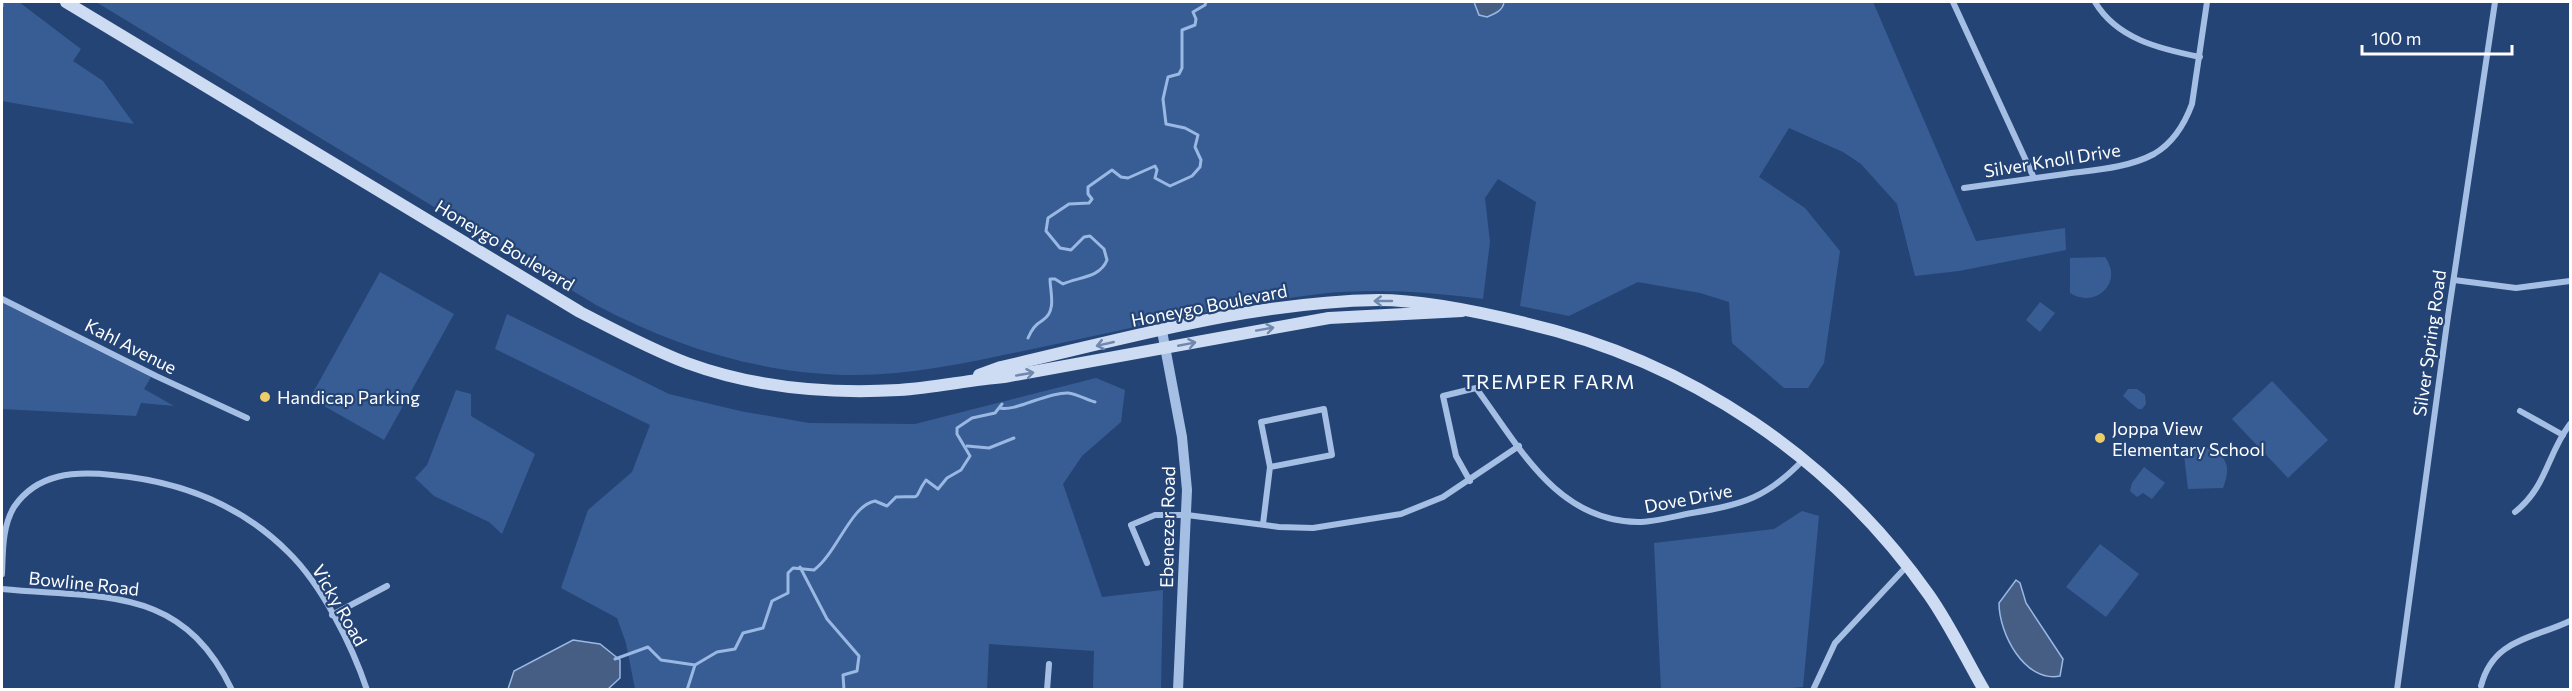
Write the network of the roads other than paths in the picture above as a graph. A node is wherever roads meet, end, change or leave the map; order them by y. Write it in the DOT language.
graph roads {
  1 [pos="66,2"];
  2 [pos="1953,2"];
  3 [pos="2095,2"];
  4 [pos="2207,2"];
  5 [pos="2495,2"];
  6 [pos="2200,57"];
  7 [pos="2034,178"];
  8 [pos="1964,188"];
  9 [pos="2454,280"];
  10 [pos="2571,281"];
  11 [pos="2,299"];
  12 [pos="1462,311"];
  13 [pos="1162,331"];
  14 [pos="1166,348"];
  15 [pos="967,380"];
  16 [pos="2520,411"];
  17 [pos="247,418"];
  18 [pos="2571,424"];
  19 [pos="2563,435"];
  20 [pos="1519,446"];
  21 [pos="1804,459"];
  22 [pos="1270,467"];
  23 [pos="1470,481"];
  24 [pos="2515,512"];
  25 [pos="1187,515"];
  26 [pos="1263,524"];
  27 [pos="1147,564"];
  28 [pos="1907,566"];
  29 [pos="2,574"];
  30 [pos="387,586"];
  31 [pos="2,590"];
  32 [pos="332,615"];
  33 [pos="2571,621"];
  34 [pos="1049,664"];
  35 [pos="2481,686"];
  36 [pos="232,690"];
  37 [pos="368,690"];
  38 [pos="1047,690"];
  39 [pos="1178,690"];
  40 [pos="1813,690"];
  41 [pos="1984,690"];
  42 [pos="2397,690"];
  1 -- 15 [label="main road, Honeygo Boulevard"];
  2 -- 7 [label="street"];
  3 -- 6 [label="street"];
  4 -- 6 [label="street, Silver Knoll Drive"];
  5 -- 9 [label="street, Silver Spring Road"];
  6 -- 7 [label="street, Silver Knoll Drive"];
  7 -- 8 [label="street, Silver Knoll Drive"];
  9 -- 10 [label="street"];
  9 -- 42 [label="street, Silver Spring Road"];
  11 -- 17 [label="street, Kahl Avenue"];
  12 -- 13 [label="main road, Honeygo Boulevard, one-way"];
  14 -- 12 [label="main road, Honeygo Boulevard, one-way"];
  12 -- 21 [label="main road, Honeygo Boulevard"];
  13 -- 14 [label="street, Ebenezer Road"];
  13 -- 15 [label="main road, Honeygo Boulevard, one-way"];
  15 -- 14 [label="main road, Honeygo Boulevard, one-way"];
  14 -- 25 [label="street, Ebenezer Road"];
  16 -- 19 [label="street"];
  18 -- 19 [label="street"];
  19 -- 24 [label="street"];
  20 -- 21 [label="street, Dove Drive"];
  20 -- 23 [label="street"];
  20 -- 23 [label="street, Dove Drive"];
  21 -- 28 [label="main road, Honeygo Boulevard"];
  22 -- 22 [label="street"];
  22 -- 26 [label="street"];
  23 -- 26 [label="street"];
  25 -- 26 [label="street"];
  25 -- 27 [label="street"];
  25 -- 39 [label="street, Ebenezer Road"];
  28 -- 40 [label="street"];
  28 -- 41 [label="main road, Honeygo Boulevard"];
  29 -- 32 [label="street, Vicky Road"];
  30 -- 32 [label="street"];
  31 -- 36 [label="street, Bowline Road"];
  32 -- 37 [label="street, Vicky Road"];
  33 -- 35 [label="street"];
  34 -- 38 [label="street"];
}
